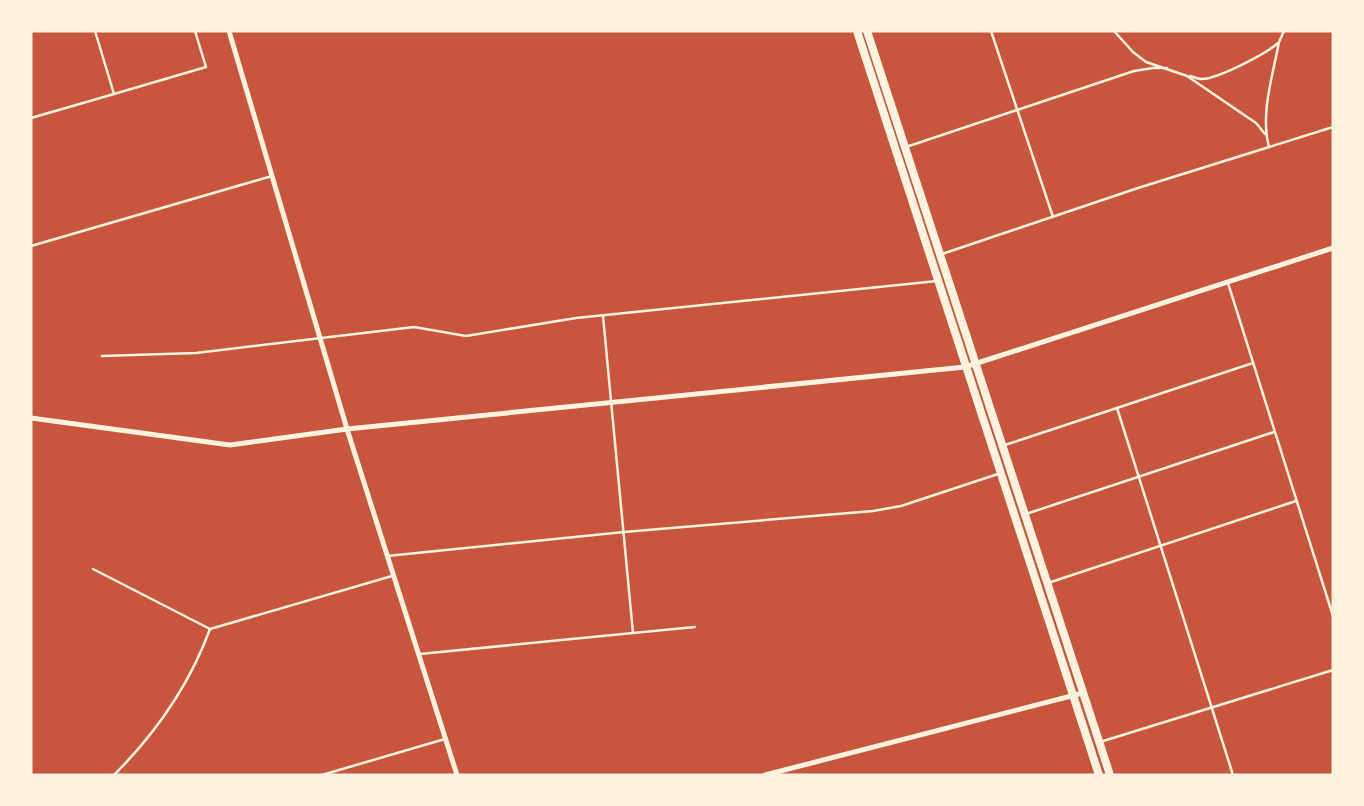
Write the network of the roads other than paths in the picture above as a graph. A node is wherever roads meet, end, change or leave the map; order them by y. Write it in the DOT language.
graph roads {
  1 [pos="95,31"];
  2 [pos="195,31"];
  3 [pos="229,31"];
  4 [pos="857,31"];
  5 [pos="867,31"];
  6 [pos="991,31"];
  7 [pos="1114,31"];
  8 [pos="1284,31"];
  9 [pos="1279,42"];
  10 [pos="1167,68"];
  11 [pos="1186,76"];
  12 [pos="114,94"];
  13 [pos="1018,110"];
  14 [pos="31,118"];
  15 [pos="1333,127"];
  16 [pos="1265,134"];
  17 [pos="904,147"];
  18 [pos="1269,147"];
  19 [pos="272,176"];
  20 [pos="1053,217"];
  21 [pos="31,246"];
  22 [pos="1333,248"];
  23 [pos="939,254"];
  24 [pos="937,281"];
  25 [pos="1228,282"];
  26 [pos="603,316"];
  27 [pos="320,337"];
  28 [pos="102,356"];
  29 [pos="1253,363"];
  30 [pos="975,365"];
  31 [pos="965,367"];
  32 [pos="612,403"];
  33 [pos="1117,408"];
  34 [pos="31,418"];
  35 [pos="347,429"];
  36 [pos="1274,432"];
  37 [pos="1001,446"];
  38 [pos="1000,474"];
  39 [pos="1140,477"];
  40 [pos="1296,501"];
  41 [pos="1024,515"];
  42 [pos="624,532"];
  43 [pos="1162,545"];
  44 [pos="388,556"];
  45 [pos="93,569"];
  46 [pos="394,576"];
  47 [pos="1046,583"];
  48 [pos="1333,616"];
  49 [pos="695,627"];
  50 [pos="210,629"];
  51 [pos="633,633"];
  52 [pos="418,654"];
  53 [pos="1333,670"];
  54 [pos="1083,693"];
  55 [pos="1073,696"];
  56 [pos="1211,708"];
  57 [pos="445,739"];
  58 [pos="1099,742"];
  59 [pos="114,775"];
  60 [pos="322,775"];
  61 [pos="457,775"];
  62 [pos="765,775"];
  63 [pos="1099,775"];
  64 [pos="1110,775"];
  65 [pos="1233,775"];
  1 -- 12 [label="lane"];
  2 -- 12 [label="lane"];
  3 -- 19 [label="street"];
  4 -- 24 [label="main road"];
  5 -- 17 [label="main road"];
  6 -- 13 [label="lane"];
  7 -- 10 [label="lane"];
  8 -- 9 [label="lane"];
  9 -- 11 [label="lane"];
  9 -- 16 [label="lane"];
  10 -- 11 [label="lane"];
  10 -- 13 [label="lane"];
  11 -- 16 [label="lane"];
  12 -- 14 [label="lane"];
  13 -- 17 [label="lane"];
  13 -- 20 [label="lane"];
  15 -- 18 [label="lane"];
  16 -- 18 [label="lane"];
  17 -- 23 [label="main road"];
  18 -- 20 [label="lane"];
  19 -- 21 [label="lane"];
  19 -- 27 [label="street"];
  20 -- 23 [label="lane"];
  22 -- 25 [label="street"];
  23 -- 30 [label="main road"];
  24 -- 26 [label="lane"];
  24 -- 31 [label="main road"];
  25 -- 29 [label="lane"];
  25 -- 30 [label="street"];
  26 -- 27 [label="lane"];
  26 -- 32 [label="lane"];
  27 -- 28 [label="lane"];
  27 -- 35 [label="street"];
  29 -- 33 [label="lane"];
  29 -- 36 [label="lane"];
  30 -- 31 [label="street"];
  30 -- 37 [label="main road"];
  31 -- 32 [label="street"];
  31 -- 38 [label="main road"];
  32 -- 35 [label="street"];
  32 -- 42 [label="lane"];
  33 -- 37 [label="lane"];
  33 -- 39 [label="lane"];
  34 -- 35 [label="street"];
  35 -- 44 [label="street"];
  36 -- 39 [label="lane"];
  36 -- 40 [label="lane"];
  37 -- 41 [label="main road"];
  38 -- 42 [label="lane"];
  38 -- 55 [label="main road"];
  39 -- 41 [label="lane"];
  39 -- 43 [label="lane"];
  40 -- 43 [label="lane"];
  40 -- 48 [label="lane"];
  41 -- 47 [label="main road"];
  42 -- 44 [label="lane"];
  42 -- 51 [label="lane"];
  43 -- 47 [label="lane"];
  43 -- 56 [label="lane"];
  44 -- 46 [label="street"];
  45 -- 50 [label="lane"];
  46 -- 50 [label="lane"];
  46 -- 52 [label="street"];
  47 -- 54 [label="main road"];
  49 -- 51 [label="lane"];
  50 -- 59 [label="lane"];
  51 -- 52 [label="lane"];
  52 -- 57 [label="street"];
  53 -- 56 [label="lane"];
  54 -- 55 [label="street"];
  54 -- 58 [label="main road"];
  55 -- 62 [label="street"];
  55 -- 63 [label="main road"];
  56 -- 58 [label="lane"];
  56 -- 65 [label="lane"];
  57 -- 60 [label="lane"];
  57 -- 61 [label="street"];
  58 -- 64 [label="main road"];
}
